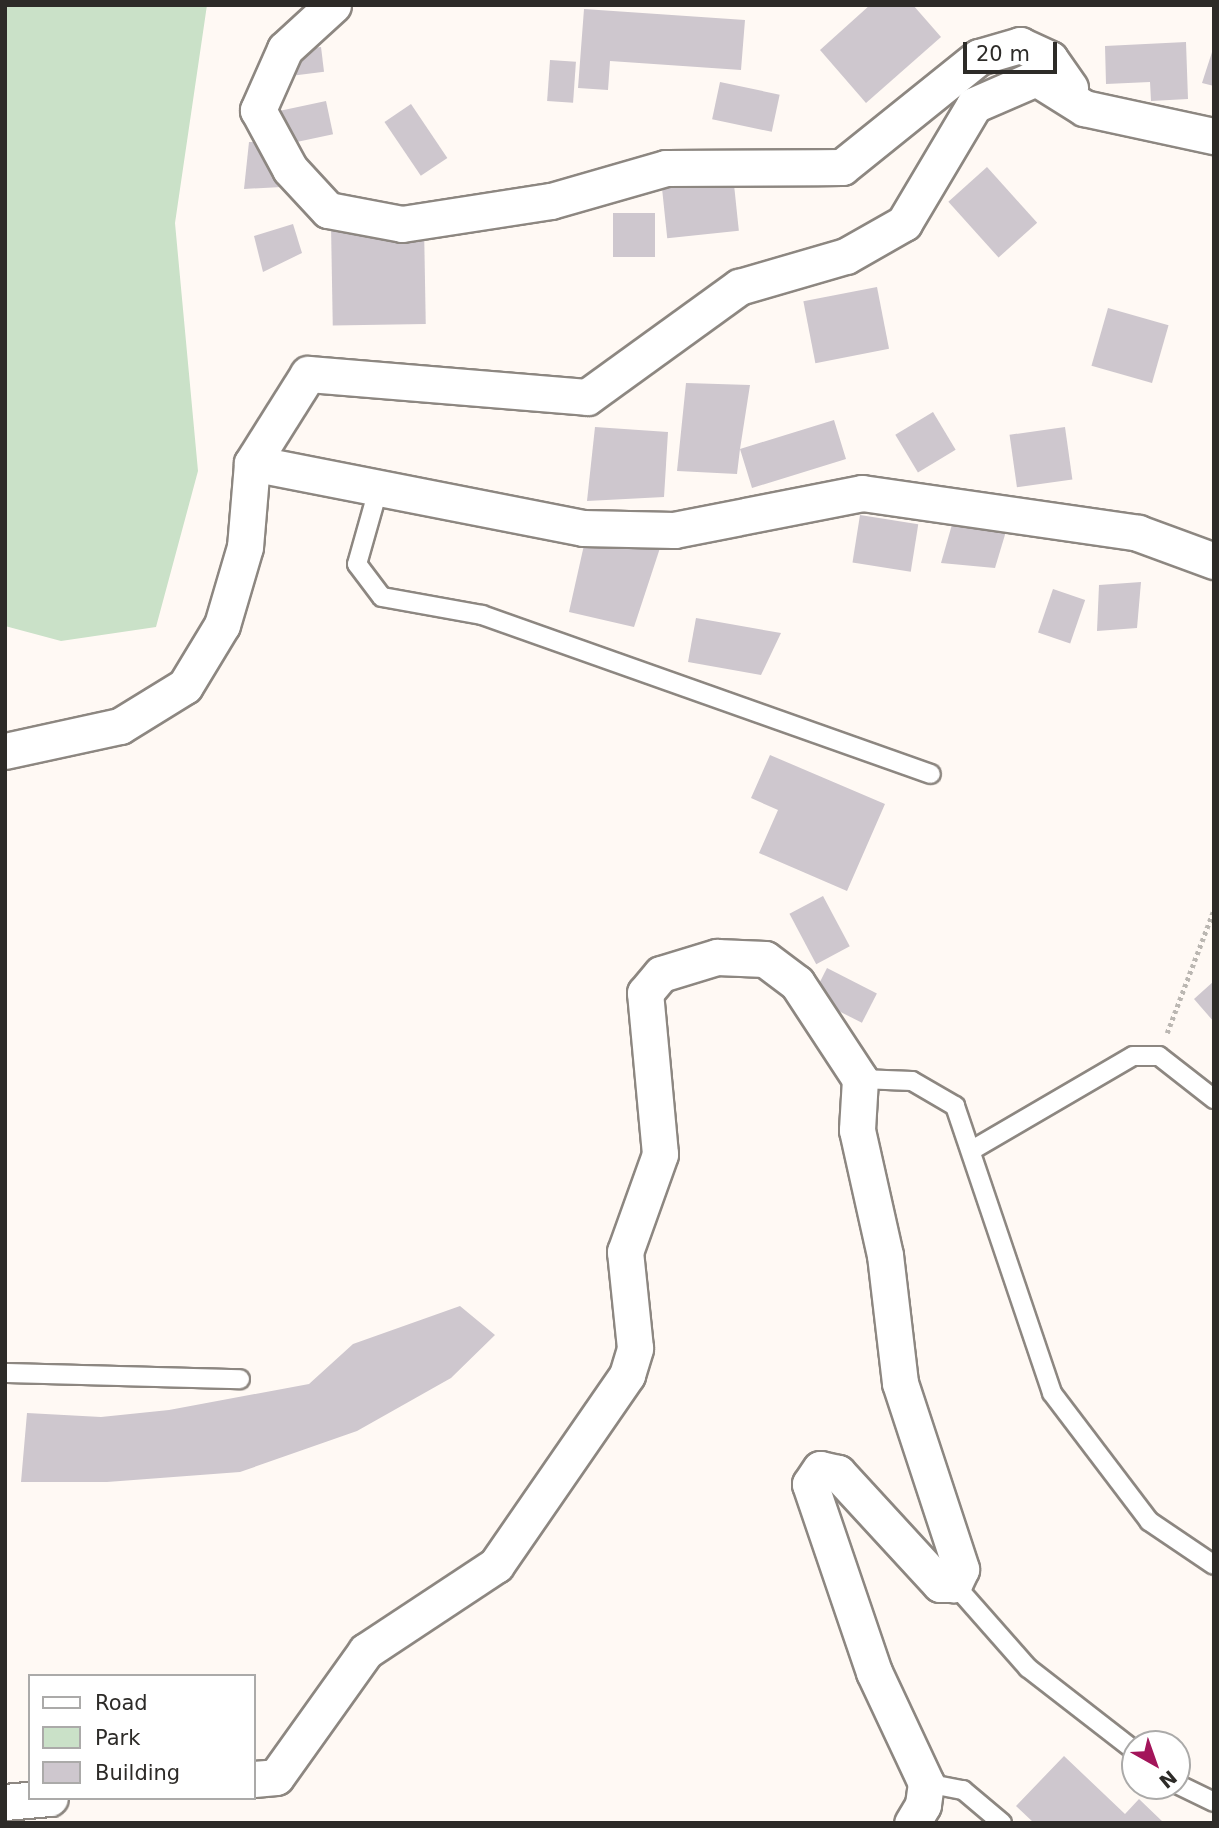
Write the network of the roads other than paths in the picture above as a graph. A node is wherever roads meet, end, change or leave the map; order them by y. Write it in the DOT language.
graph roads {
  1 [pos="333,5"];
  2 [pos="1084,108"];
  3 [pos="1214,136"];
  4 [pos="252,463"];
  5 [pos="378,490"];
  6 [pos="1214,561"];
  7 [pos="5,751"];
  8 [pos="931,774"];
  9 [pos="860,1079"];
  10 [pos="1214,1099"];
  11 [pos="972,1150"];
  12 [pos="5,1373"];
  13 [pos="240,1378"];
  14 [pos="1214,1565"];
  15 [pos="954,1584"];
  16 [pos="1121,1740"];
  17 [pos="256,1779"];
  18 [pos="926,1783"];
  19 [pos="1191,1791"];
  20 [pos="28,1800"];
  21 [pos="5,1802"];
  22 [pos="1214,1802"];
  23 [pos="912,1823"];
  24 [pos="1002,1823"];
  1 -- 2 [label="street"];
  2 -- 3 [label="street"];
  2 -- 4 [label="street"];
  4 -- 5 [label="street"];
  4 -- 7 [label="street"];
  5 -- 6 [label="street"];
  5 -- 8 [label="lane"];
  9 -- 11 [label="lane"];
  9 -- 15 [label="street"];
  9 -- 17 [label="street"];
  10 -- 11 [label="lane"];
  11 -- 14 [label="lane"];
  12 -- 13 [label="lane"];
  15 -- 16 [label="lane"];
  15 -- 18 [label="street"];
  18 -- 23 [label="street"];
  18 -- 24 [label="lane"];
  19 -- 22 [label="lane"];
  20 -- 21 [label="street"];
}
